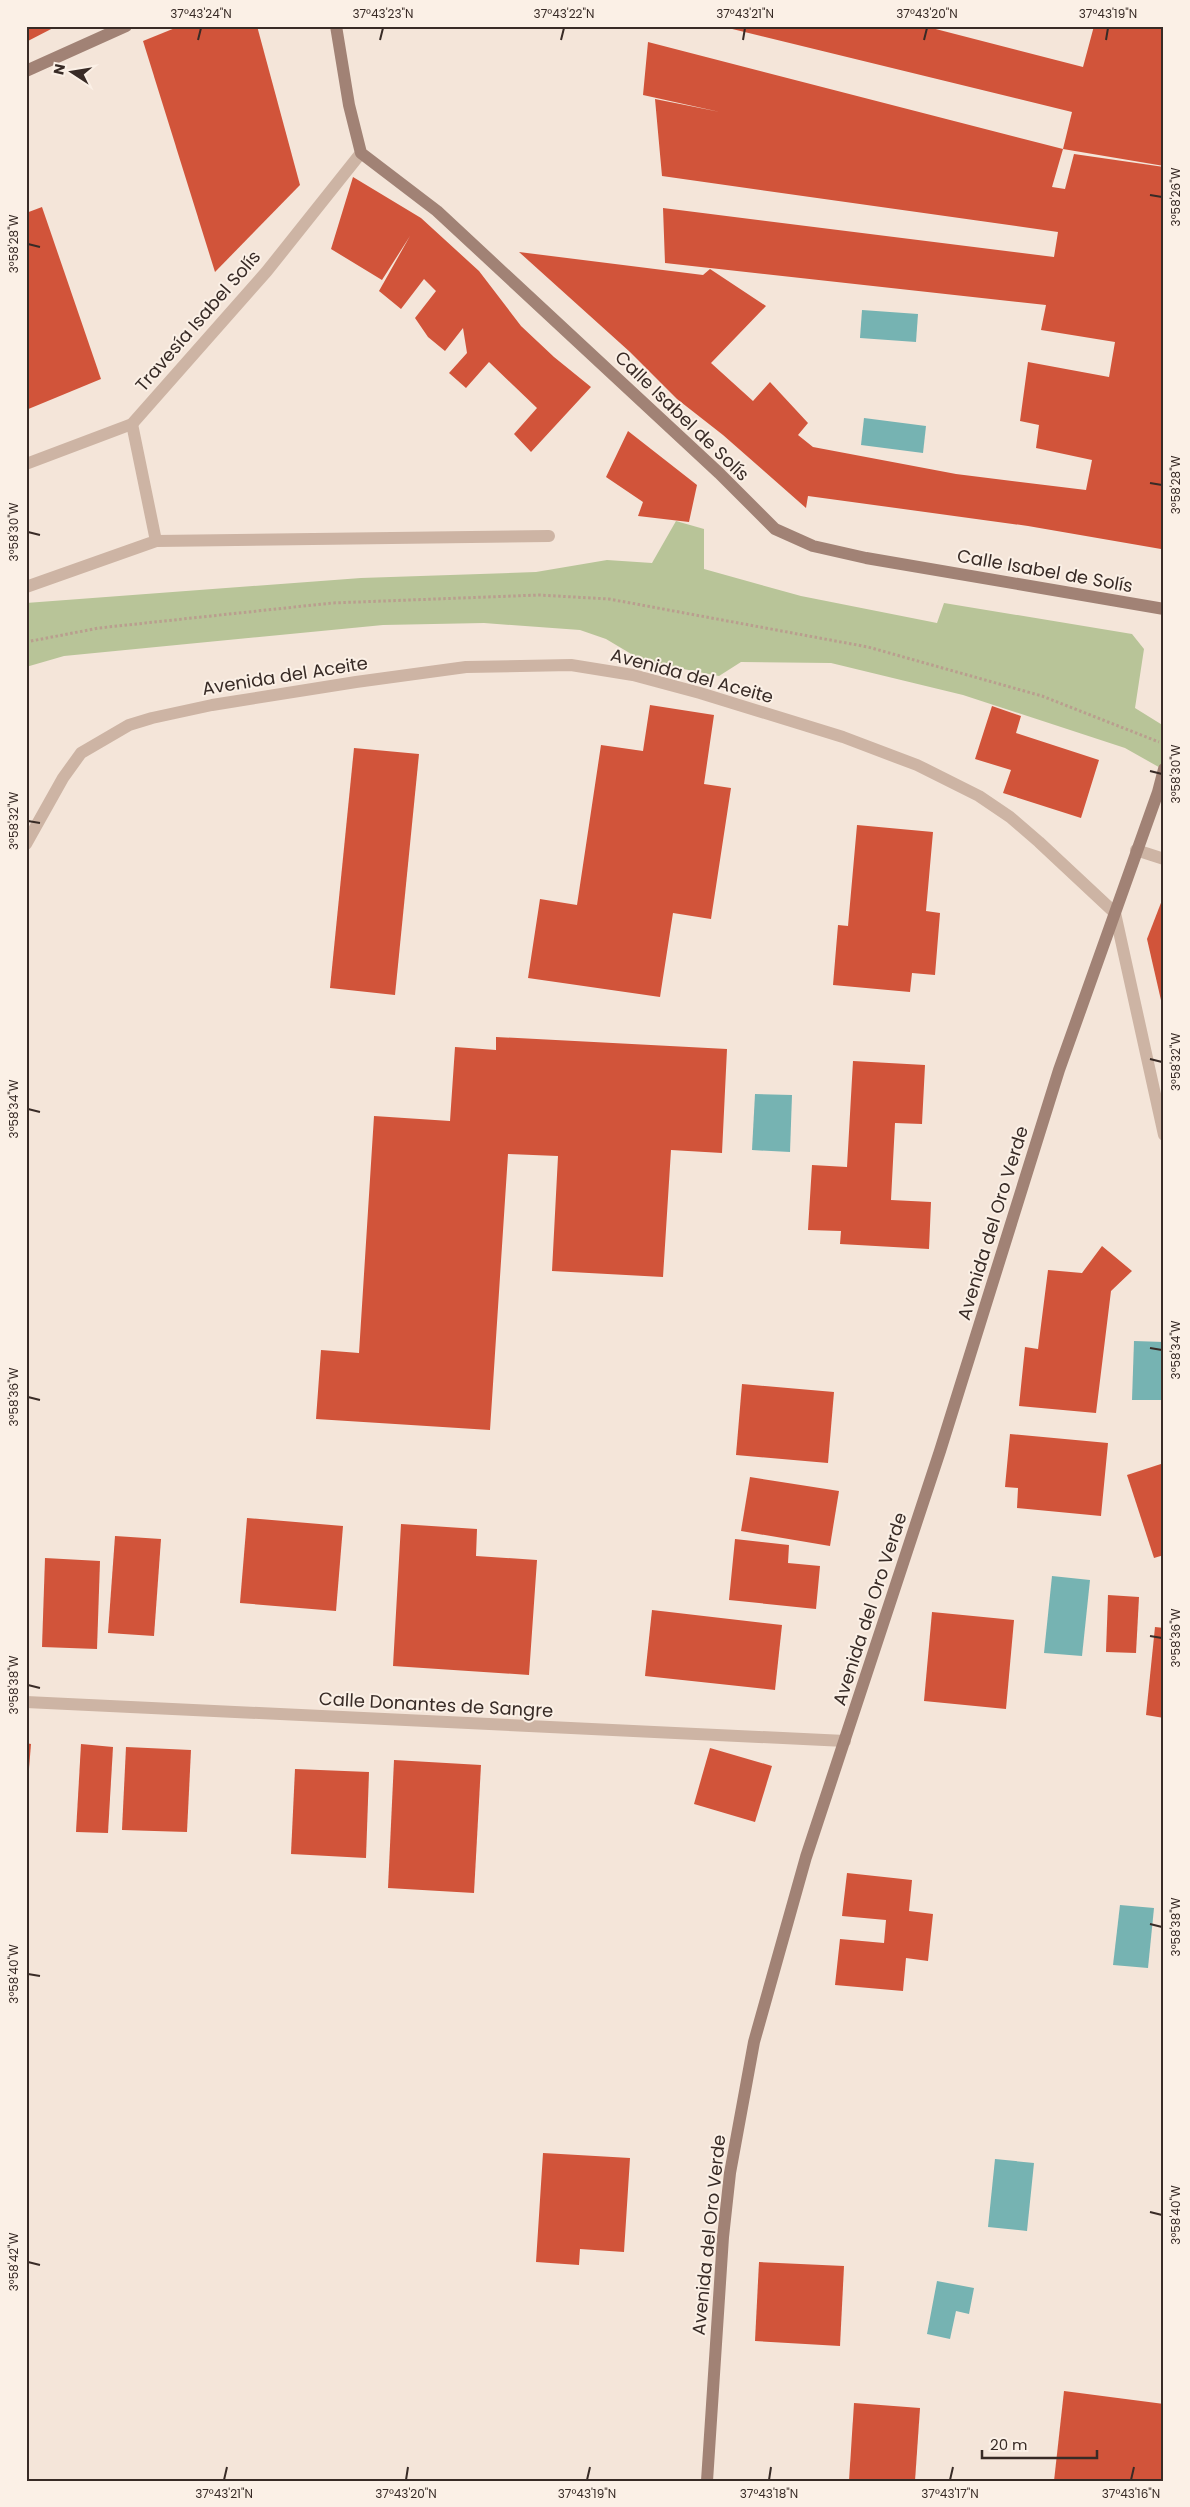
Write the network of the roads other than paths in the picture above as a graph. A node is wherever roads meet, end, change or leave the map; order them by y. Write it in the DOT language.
graph roads {
  1 [pos="126,26"];
  2 [pos="336,26"];
  3 [pos="26,71"];
  4 [pos="362,153"];
  5 [pos="132,424"];
  6 [pos="26,464"];
  7 [pos="549,536"];
  8 [pos="156,541"];
  9 [pos="26,588"];
  10 [pos="1164,609"];
  11 [pos="1164,769"];
  12 [pos="1161,794"];
  13 [pos="26,844"];
  14 [pos="1136,850"];
  15 [pos="1164,859"];
  16 [pos="1115,913"];
  17 [pos="1164,1135"];
  18 [pos="26,1702"];
  19 [pos="845,1741"];
  20 [pos="707,2481"];
  1 -- 3 [label="main road"];
  2 -- 4 [label="main road"];
  4 -- 5 [label="street, Travesía Isabel Solís"];
  4 -- 10 [label="main road, Calle Isabel de Solís"];
  5 -- 6 [label="street, Travesía Isabel Solís"];
  5 -- 8 [label="street"];
  7 -- 8 [label="street"];
  8 -- 9 [label="street"];
  11 -- 12 [label="main road, Avenida del Oro Verde"];
  12 -- 14 [label="main road, Avenida del Oro Verde"];
  13 -- 16 [label="street, Avenida del Aceite"];
  14 -- 15 [label="street"];
  14 -- 16 [label="main road, Avenida del Oro Verde"];
  16 -- 17 [label="street"];
  16 -- 19 [label="main road, Avenida del Oro Verde"];
  18 -- 19 [label="street, Calle Donantes de Sangre"];
  19 -- 20 [label="main road, Avenida del Oro Verde"];
}
